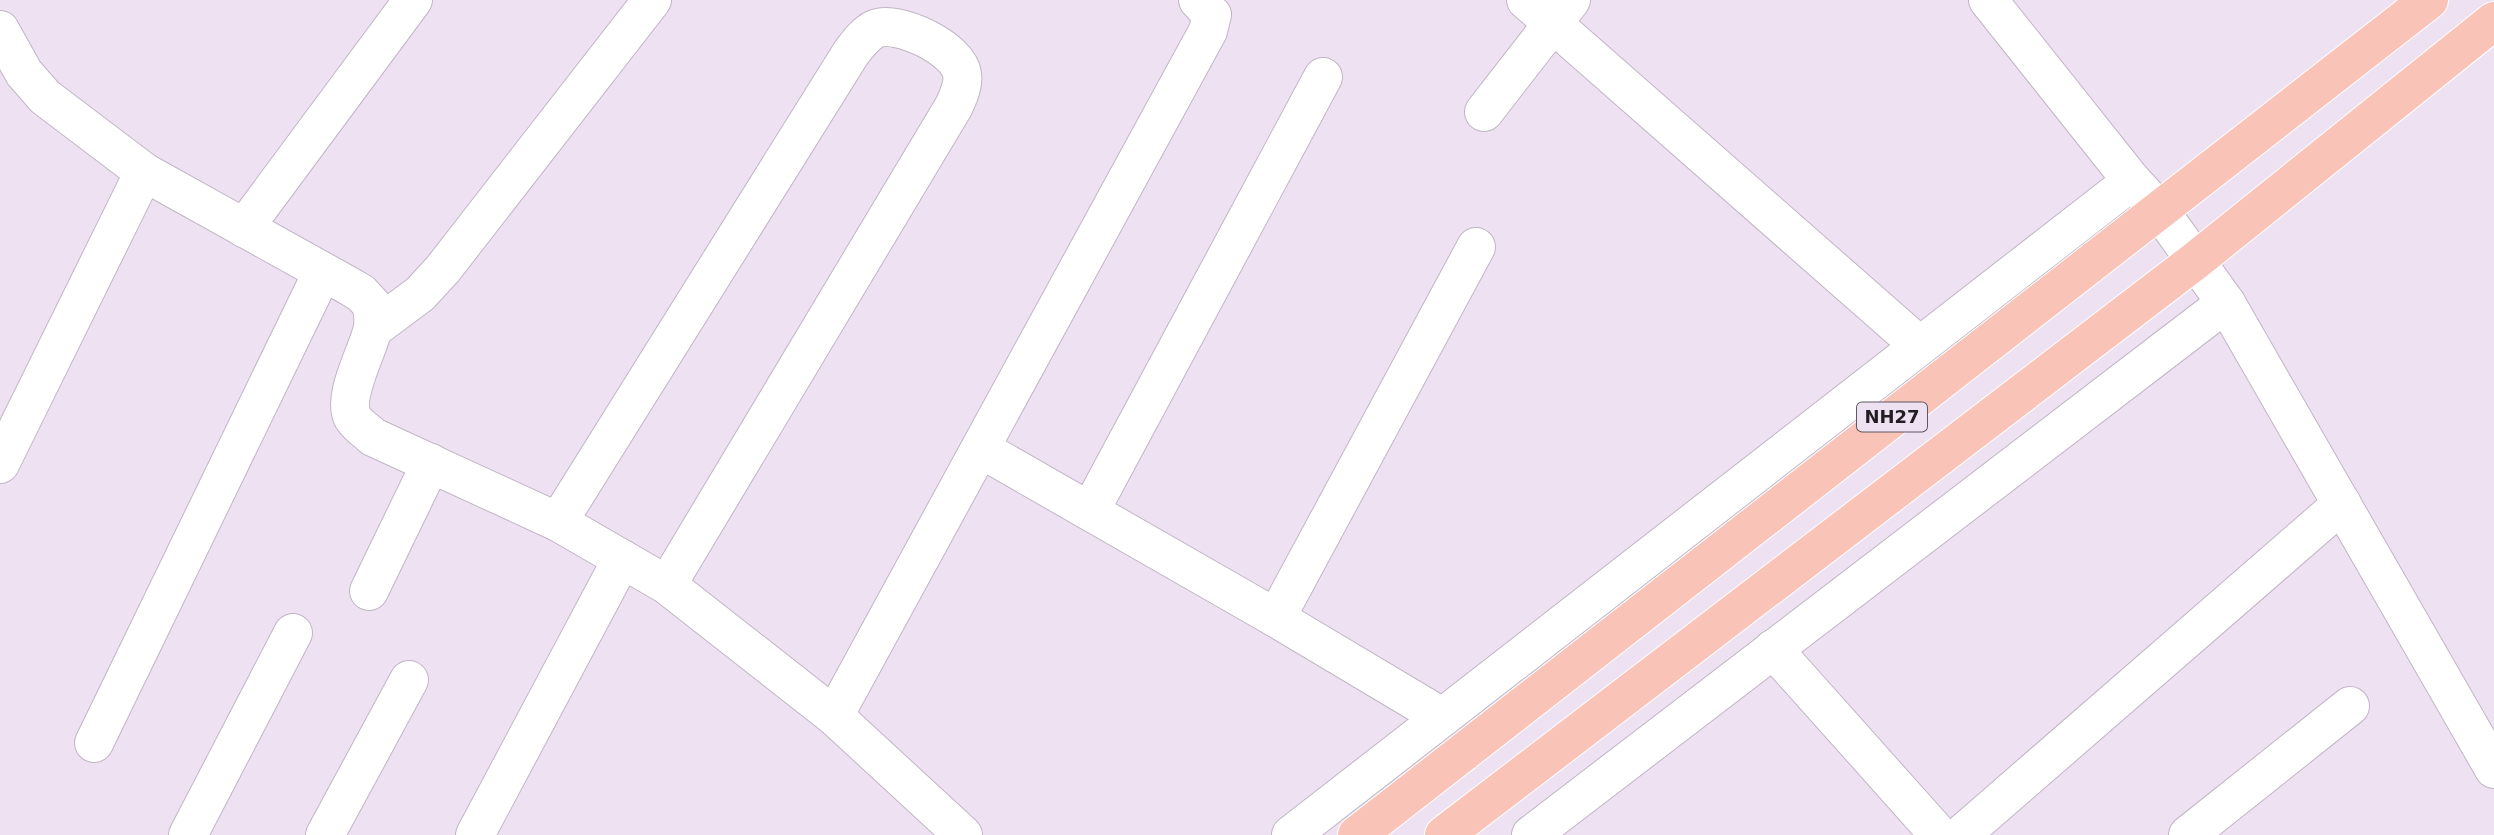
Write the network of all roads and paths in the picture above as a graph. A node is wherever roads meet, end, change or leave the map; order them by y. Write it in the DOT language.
graph roads {
  1 [pos="413,0"];
  2 [pos="652,0"];
  3 [pos="1198,0"];
  4 [pos="1988,0"];
  5 [pos="2422,2"];
  6 [pos="1550,7"];
  7 [pos="2494,21"];
  8 [pos="0,30"];
  9 [pos="1323,77"];
  10 [pos="1484,112"];
  11 [pos="144,172"];
  12 [pos="2132,181"];
  13 [pos="2159,210"];
  14 [pos="244,228"];
  15 [pos="1476,247"];
  16 [pos="2195,261"];
  17 [pos="322,273"];
  18 [pos="2226,303"];
  19 [pos="373,329"];
  20 [pos="1920,346"];
  21 [pos="981,449"];
  22 [pos="431,463"];
  23 [pos="0,464"];
  24 [pos="2342,504"];
  25 [pos="1090,511"];
  26 [pos="558,522"];
  27 [pos="622,559"];
  28 [pos="667,585"];
  29 [pos="369,591"];
  30 [pos="1276,618"];
  31 [pos="293,633"];
  32 [pos="1773,649"];
  33 [pos="409,680"];
  34 [pos="2350,706"];
  35 [pos="834,716"];
  36 [pos="1442,717"];
  37 [pos="94,743"];
  38 [pos="2494,769"];
  39 [pos="188,835"];
  40 [pos="325,835"];
  41 [pos="475,835"];
  42 [pos="963,835"];
  43 [pos="1291,835"];
  44 [pos="1357,835"];
  45 [pos="1444,835"];
  46 [pos="1531,835"];
  47 [pos="1939,835"];
  48 [pos="1961,835"];
  49 [pos="2188,835"];
  1 -- 14 [label="street"];
  2 -- 19 [label="street"];
  3 -- 21 [label="street"];
  4 -- 12 [label="street"];
  5 -- 13 [label="highway, NH27"];
  6 -- 10 [label="street"];
  6 -- 20 [label="street"];
  7 -- 16 [label="highway, NH27"];
  8 -- 11 [label="street"];
  9 -- 25 [label="street"];
  11 -- 14 [label="street"];
  11 -- 23 [label="street"];
  12 -- 13 [label="street"];
  12 -- 20 [label="street"];
  13 -- 16 [label="street"];
  13 -- 44 [label="highway, NH27"];
  14 -- 17 [label="street"];
  15 -- 30 [label="street"];
  16 -- 18 [label="street"];
  16 -- 45 [label="highway, NH27"];
  17 -- 19 [label="street"];
  17 -- 37 [label="street"];
  18 -- 24 [label="street"];
  18 -- 32 [label="street"];
  19 -- 22 [label="street"];
  20 -- 36 [label="street"];
  21 -- 25 [label="street"];
  21 -- 35 [label="street"];
  22 -- 26 [label="street"];
  22 -- 29 [label="street"];
  24 -- 38 [label="street"];
  24 -- 48 [label="street"];
  25 -- 30 [label="street"];
  26 -- 27 [label="street"];
  26 -- 28 [label="street"];
  27 -- 28 [label="street"];
  27 -- 41 [label="street"];
  28 -- 35 [label="street"];
  30 -- 36 [label="street"];
  31 -- 39 [label="street"];
  32 -- 46 [label="street"];
  32 -- 47 [label="street"];
  33 -- 40 [label="street"];
  34 -- 49 [label="street"];
  35 -- 42 [label="street"];
  36 -- 43 [label="street"];
}
